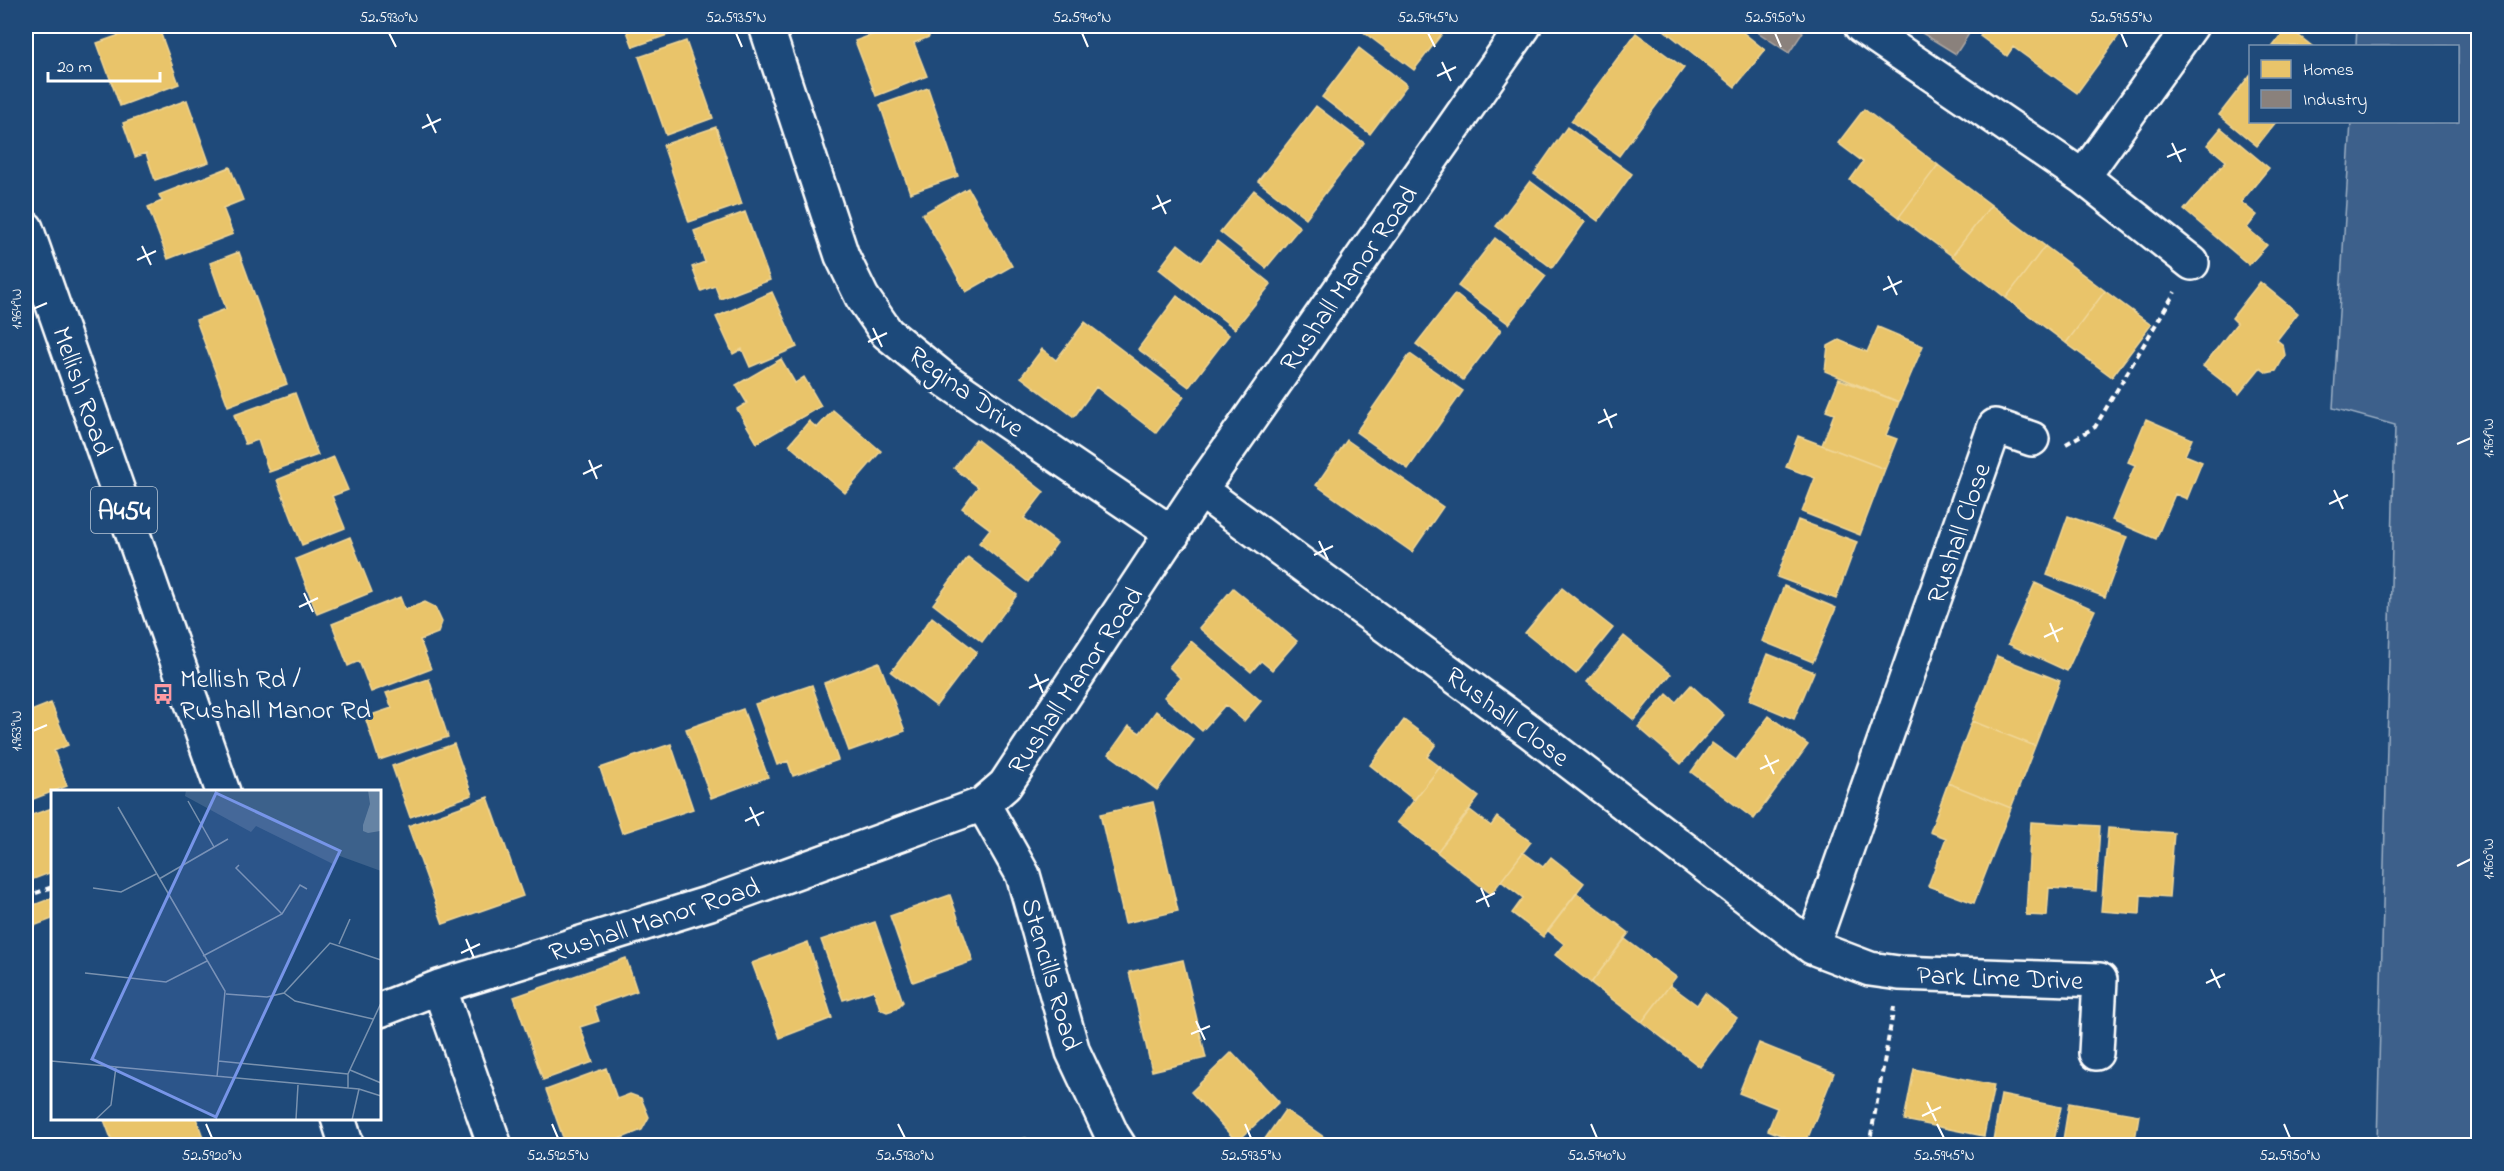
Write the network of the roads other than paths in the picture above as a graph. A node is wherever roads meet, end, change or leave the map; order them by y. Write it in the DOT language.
graph roads {
  1 [pos="766,26"];
  2 [pos="1524,26"];
  3 [pos="1861,26"];
  4 [pos="2191,26"];
  5 [pos="2083,177"];
  6 [pos="26,228"];
  7 [pos="2192,263"];
  8 [pos="2032,439"];
  9 [pos="1200,490"];
  10 [pos="1173,534"];
  11 [pos="222,790"];
  12 [pos="983,804"];
  13 [pos="1812,948"];
  14 [pos="1899,973"];
  15 [pos="439,987"];
  16 [pos="381,1010"];
  17 [pos="2096,1053"];
  18 [pos="338,1120"];
  19 [pos="347,1146"];
  20 [pos="495,1146"];
  21 [pos="1119,1146"];
  1 -- 10 [label="street, Regina Drive"];
  2 -- 9 [label="street, Rushall Manor Road"];
  3 -- 5 [label="street"];
  4 -- 5 [label="street"];
  5 -- 7 [label="street"];
  6 -- 11 [label="street, Mellish Road / A454"];
  8 -- 13 [label="street, Rushall Close"];
  9 -- 10 [label="street, Rushall Manor Road"];
  9 -- 13 [label="street, Rushall Close"];
  10 -- 12 [label="street, Rushall Manor Road"];
  12 -- 15 [label="street, Rushall Manor Road"];
  12 -- 21 [label="street, Stencills Road"];
  13 -- 14 [label="street, Rushall Close"];
  14 -- 17 [label="street, Park Lime Drive"];
  15 -- 16 [label="street, Rushall Manor Road"];
  15 -- 20 [label="street"];
  18 -- 19 [label="street"];
}
